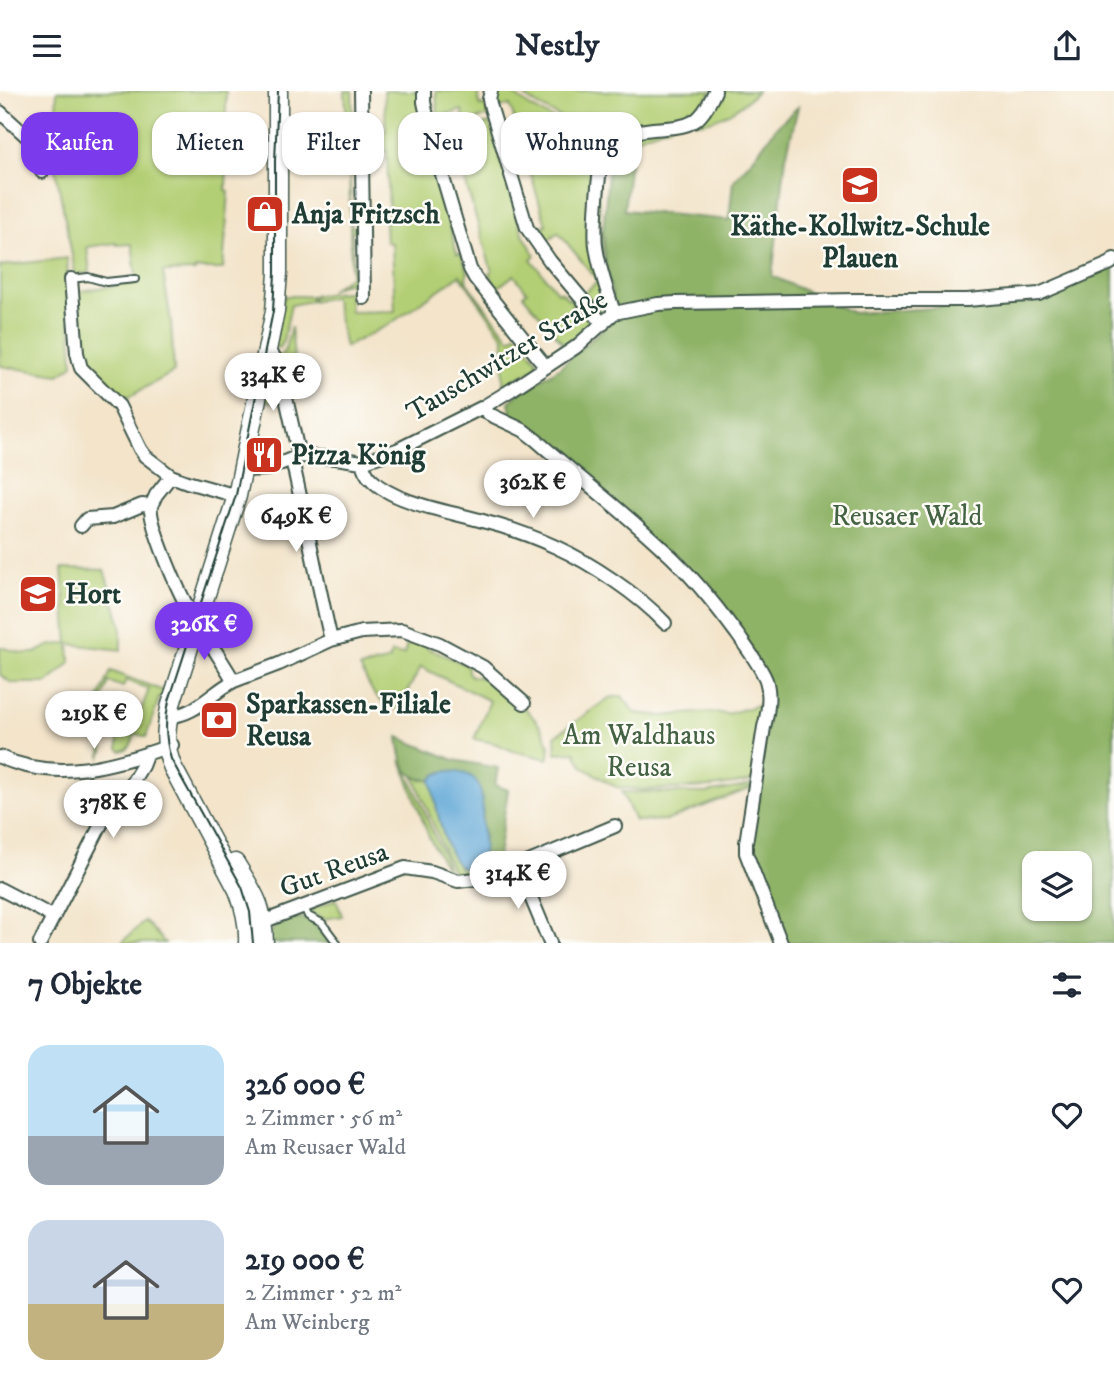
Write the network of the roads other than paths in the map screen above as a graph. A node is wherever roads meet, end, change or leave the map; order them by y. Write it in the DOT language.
graph roads {
  1 [pos="278,91"];
  2 [pos="361,91"];
  3 [pos="424,91"];
  4 [pos="491,91"];
  5 [pos="715,91"];
  6 [pos="1,116"];
  7 [pos="21,132"];
  8 [pos="1113,261"];
  9 [pos="71,279"];
  10 [pos="135,279"];
  11 [pos="364,298"];
  12 [pos="614,313"];
  13 [pos="603,324"];
  14 [pos="268,355"];
  15 [pos="546,367"];
  16 [pos="483,407"];
  17 [pos="296,458"];
  18 [pos="362,462"];
  19 [pos="243,470"];
  20 [pos="171,476"];
  21 [pos="237,496"];
  22 [pos="151,506"];
  23 [pos="81,526"];
  24 [pos="197,622"];
  25 [pos="665,623"];
  26 [pos="331,639"];
  27 [pos="234,681"];
  28 [pos="524,703"];
  29 [pos="169,735"];
  30 [pos="147,753"];
  31 [pos="0,757"];
  32 [pos="615,826"];
  33 [pos="518,866"];
  34 [pos="0,889"];
  35 [pos="304,907"];
  36 [pos="54,917"];
  37 [pos="253,930"];
  38 [pos="40,943"];
  39 [pos="264,943"];
  40 [pos="337,943"];
  41 [pos="550,943"];
  42 [pos="781,943"];
  1 -- 14 [label="street"];
  2 -- 11 [label="street"];
  3 -- 15 [label="street"];
  4 -- 13 [label="street"];
  5 -- 12 [label="street"];
  6 -- 7 [label="street"];
  8 -- 12 [label="street, Tauschwitzer Straße"];
  9 -- 10 [label="lane"];
  9 -- 20 [label="street"];
  12 -- 13 [label="street, Tauschwitzer Straße"];
  13 -- 15 [label="street, Tauschwitzer Straße"];
  14 -- 17 [label="street"];
  14 -- 19 [label="street"];
  15 -- 16 [label="street, Tauschwitzer Straße"];
  16 -- 18 [label="street, Tauschwitzer Straße"];
  16 -- 42 [label="street"];
  17 -- 18 [label="street, Tauschwitzer Straße"];
  17 -- 19 [label="street, Tauschwitzer Straße"];
  17 -- 26 [label="street"];
  18 -- 25 [label="street"];
  19 -- 21 [label="street"];
  20 -- 21 [label="street"];
  20 -- 22 [label="street"];
  21 -- 24 [label="street"];
  22 -- 23 [label="street"];
  22 -- 24 [label="street"];
  24 -- 27 [label="street"];
  24 -- 29 [label="street"];
  26 -- 27 [label="street"];
  26 -- 28 [label="street"];
  27 -- 29 [label="street"];
  29 -- 30 [label="street"];
  29 -- 37 [label="street"];
  30 -- 31 [label="street"];
  30 -- 36 [label="street"];
  32 -- 33 [label="street, Gut Reusa"];
  33 -- 35 [label="street, Gut Reusa"];
  33 -- 41 [label="street"];
  34 -- 36 [label="street"];
  35 -- 37 [label="street, Gut Reusa"];
  35 -- 40 [label="lane"];
  36 -- 38 [label="street"];
  37 -- 39 [label="street"];
}
